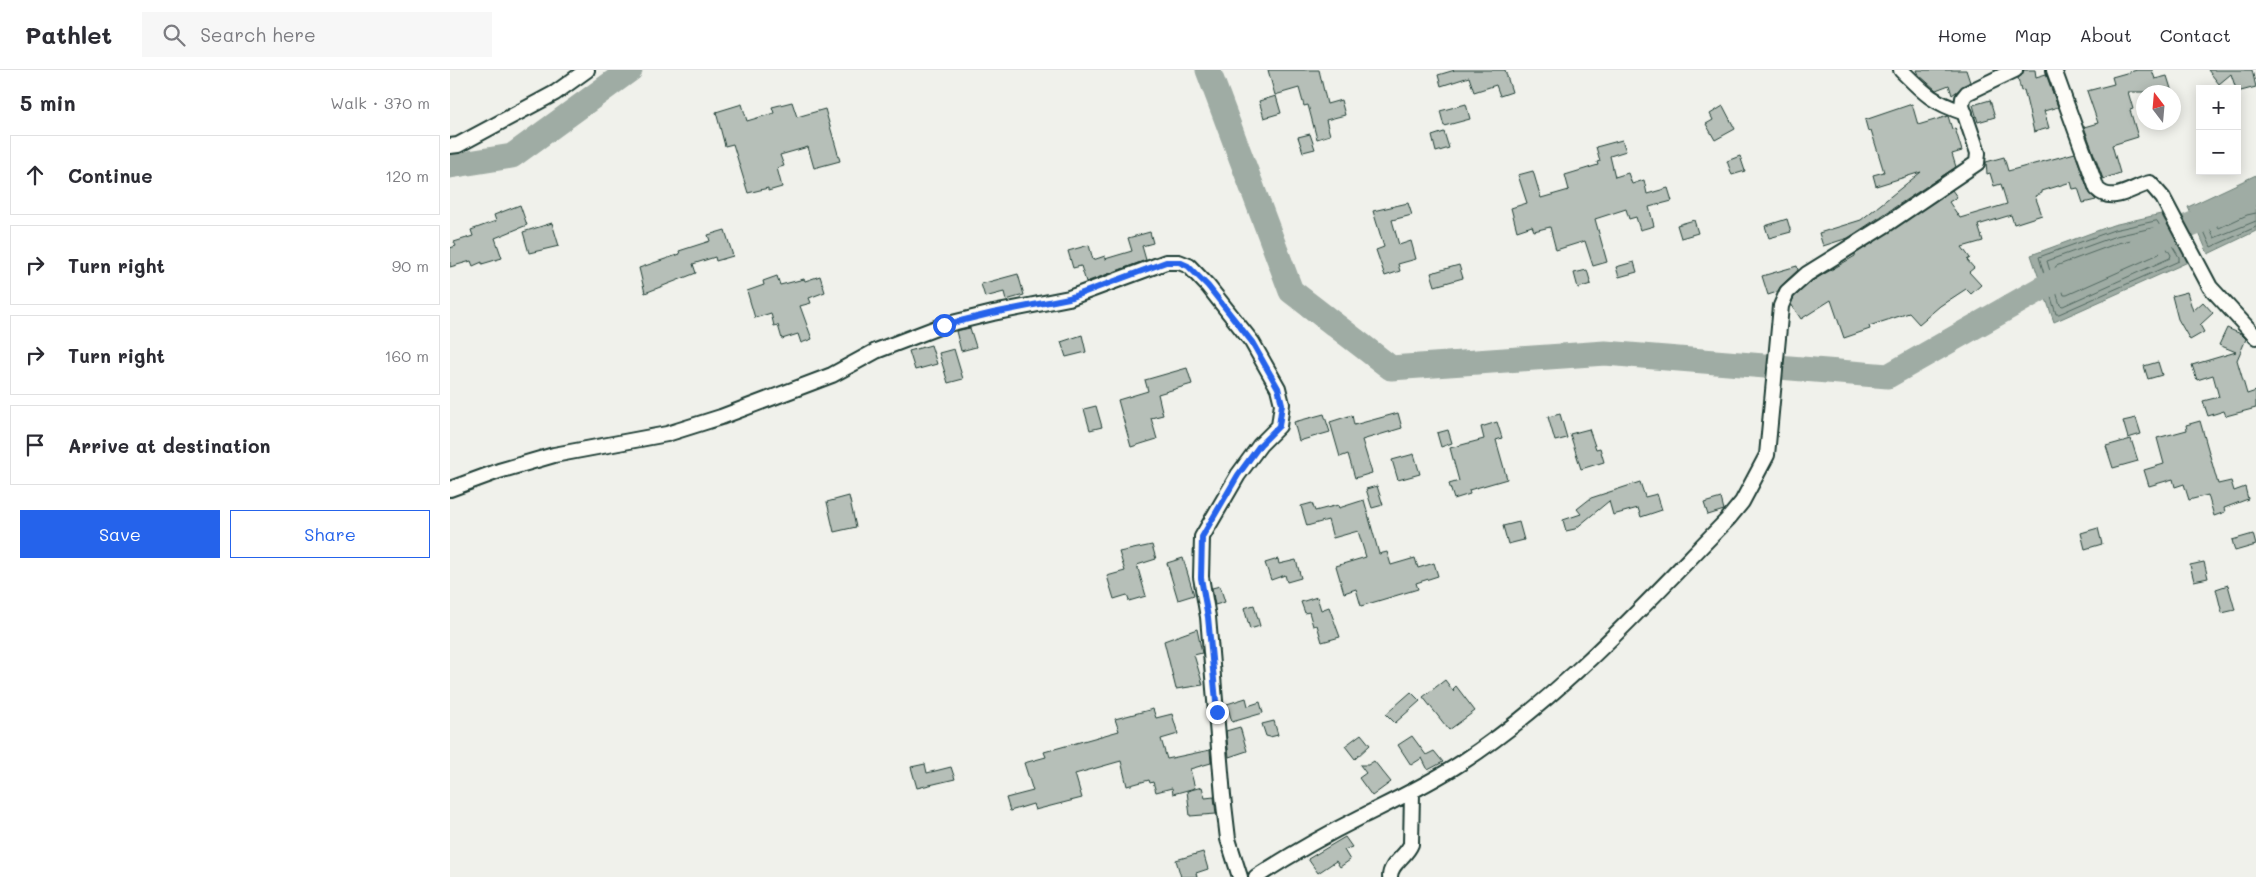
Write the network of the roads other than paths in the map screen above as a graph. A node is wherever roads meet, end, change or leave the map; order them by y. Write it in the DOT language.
graph roads {
  1 [pos="587,70"];
  2 [pos="1901,70"];
  3 [pos="2015,70"];
  4 [pos="2054,70"];
  5 [pos="1965,113"];
  6 [pos="450,146"];
  7 [pos="2256,337"];
  8 [pos="450,489"];
  9 [pos="1412,793"];
  10 [pos="1240,877"];
  11 [pos="1256,877"];
  12 [pos="1390,877"];
  1 -- 6 [label="street"];
  2 -- 5 [label="street"];
  3 -- 5 [label="street"];
  4 -- 7 [label="street"];
  5 -- 9 [label="street"];
  8 -- 10 [label="street"];
  9 -- 11 [label="street"];
  9 -- 12 [label="street"];
}
